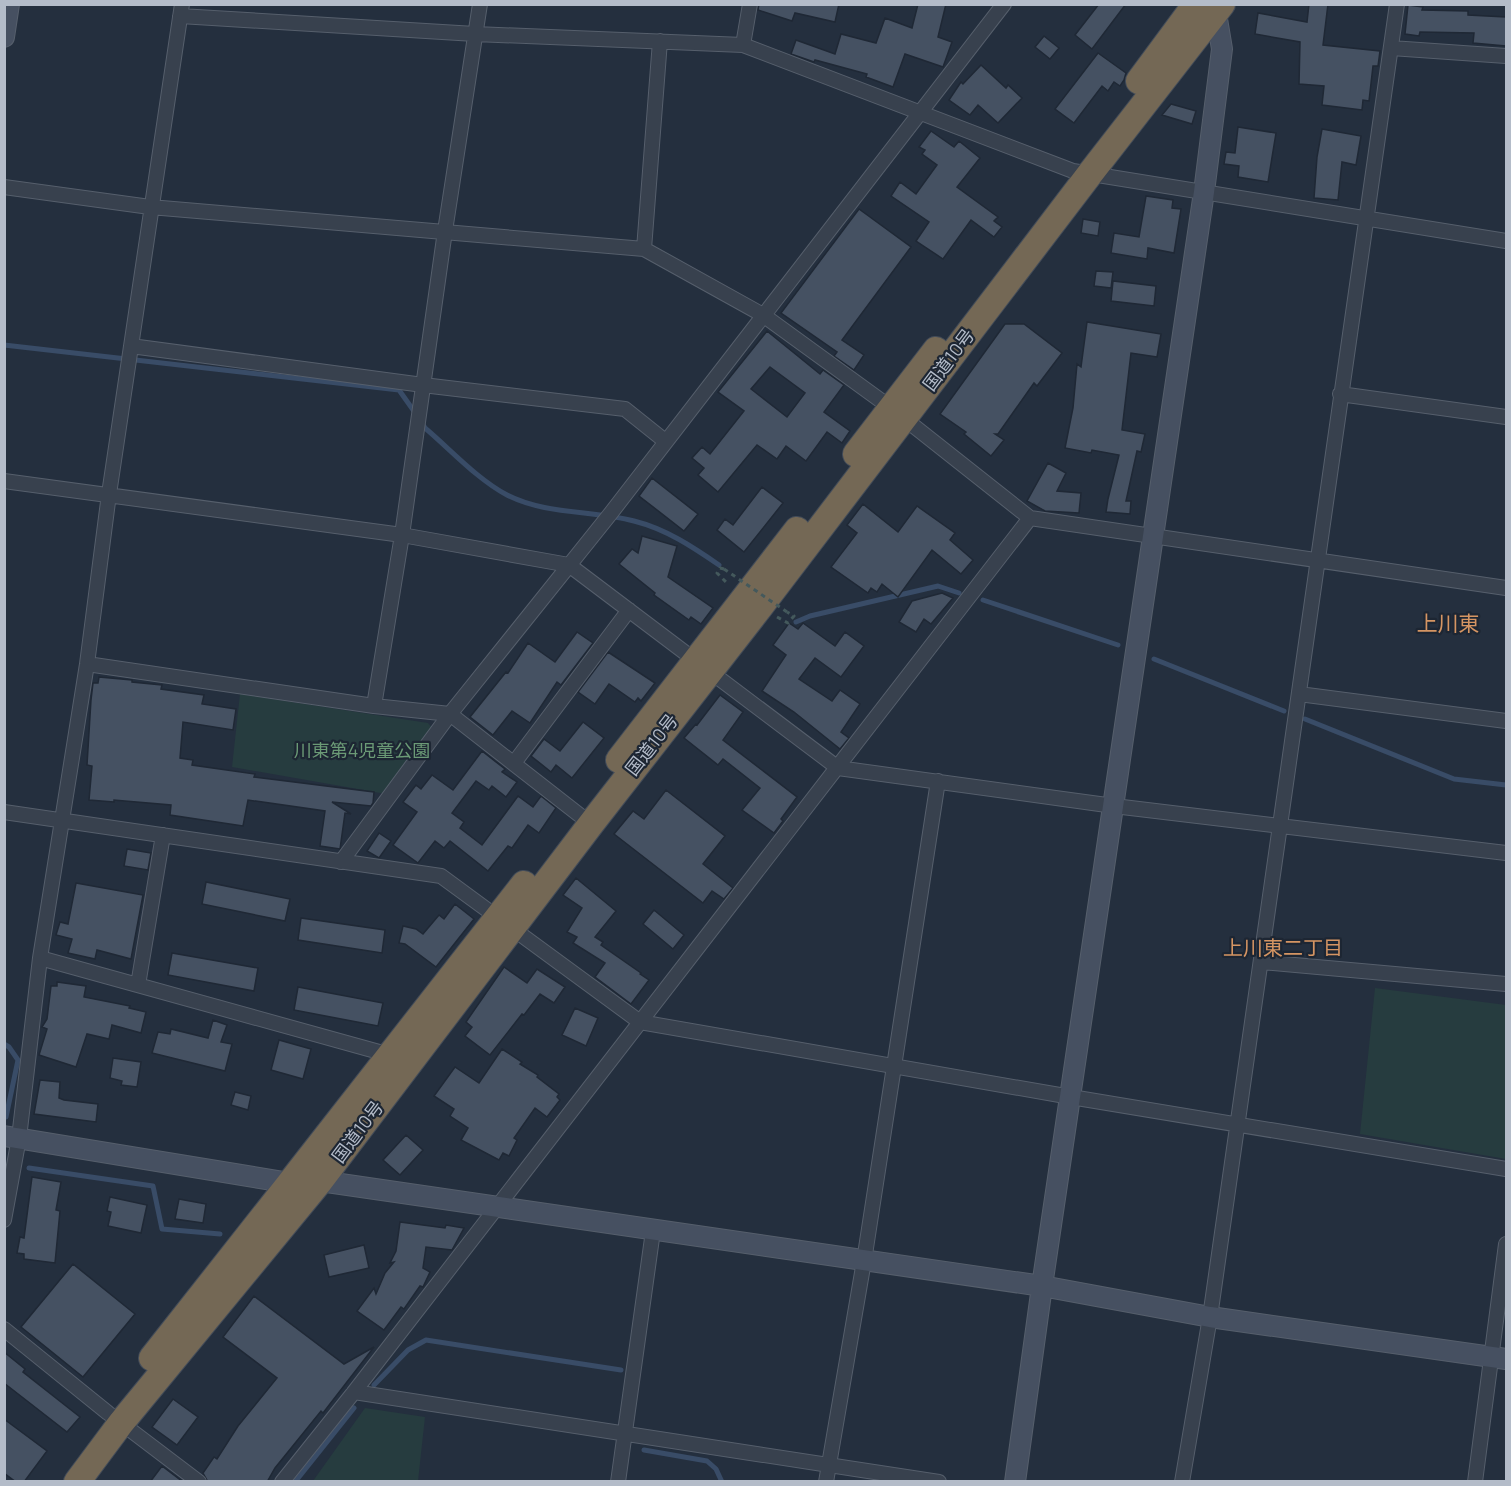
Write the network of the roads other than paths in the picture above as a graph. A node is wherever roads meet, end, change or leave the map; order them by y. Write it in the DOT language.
graph roads {
  1 [pos="9,4"];
  2 [pos="480,4"];
  3 [pos="750,4"];
  4 [pos="1004,4"];
  5 [pos="1396,4"];
  6 [pos="1210,7"];
  7 [pos="181,10"];
  8 [pos="475,34"];
  9 [pos="4,37"];
  10 [pos="660,41"];
  11 [pos="743,45"];
  12 [pos="1391,48"];
  13 [pos="1506,56"];
  14 [pos="921,114"];
  15 [pos="1081,173"];
  16 [pos="4,187"];
  17 [pos="1204,192"];
  18 [pos="150,207"];
  19 [pos="1366,218"];
  20 [pos="445,231"];
  21 [pos="1506,241"];
  22 [pos="644,249"];
  23 [pos="763,315"];
  24 [pos="131,346"];
  25 [pos="422,388"];
  26 [pos="1340,394"];
  27 [pos="897,414"];
  28 [pos="1506,417"];
  29 [pos="665,441"];
  30 [pos="4,481"];
  31 [pos="109,494"];
  32 [pos="1030,518"];
  33 [pos="402,535"];
  34 [pos="1152,535"];
  35 [pos="1317,560"];
  36 [pos="569,566"];
  37 [pos="1506,588"];
  38 [pos="629,610"];
  39 [pos="87,664"];
  40 [pos="702,666"];
  41 [pos="1299,694"];
  42 [pos="374,706"];
  43 [pos="450,714"];
  44 [pos="1506,721"];
  45 [pos="514,763"];
  46 [pos="838,768"];
  47 [pos="938,781"];
  48 [pos="1114,806"];
  49 [pos="4,812"];
  50 [pos="63,819"];
  51 [pos="584,819"];
  52 [pos="1280,826"];
  53 [pos="163,835"];
  54 [pos="1506,853"];
  55 [pos="341,862"];
  56 [pos="505,923"];
  57 [pos="40,957"];
  58 [pos="1261,962"];
  59 [pos="1506,984"];
  60 [pos="138,985"];
  61 [pos="640,1022"];
  62 [pos="390,1055"];
  63 [pos="895,1065"];
  64 [pos="1071,1097"];
  65 [pos="1237,1124"];
  66 [pos="12,1137"];
  67 [pos="1506,1169"];
  68 [pos="320,1181"];
  69 [pos="290,1184"];
  70 [pos="496,1208"];
  71 [pos="4,1220"];
  72 [pos="653,1231"];
  73 [pos="1506,1244"];
  74 [pos="864,1261"];
  75 [pos="1042,1286"];
  76 [pos="1210,1317"];
  77 [pos="4,1329"];
  78 [pos="1499,1358"];
  79 [pos="354,1392"];
  80 [pos="114,1418"];
  81 [pos="626,1434"];
  82 [pos="828,1464"];
  83 [pos="58,1482"];
  84 [pos="77,1482"];
  85 [pos="199,1482"];
  86 [pos="282,1482"];
  87 [pos="618,1482"];
  88 [pos="826,1482"];
  89 [pos="939,1482"];
  90 [pos="1015,1482"];
  91 [pos="1182,1482"];
  92 [pos="1475,1482"];
  1 -- 9 [label="street"];
  2 -- 8 [label="street"];
  3 -- 11 [label="street"];
  4 -- 14 [label="street"];
  5 -- 12 [label="street"];
  6 -- 15 [label="highway, 国道10号"];
  6 -- 17 [label="street"];
  7 -- 8 [label="street"];
  7 -- 18 [label="street"];
  8 -- 10 [label="street"];
  8 -- 20 [label="street"];
  10 -- 11 [label="street"];
  10 -- 22 [label="street"];
  11 -- 14 [label="street"];
  12 -- 13 [label="street"];
  12 -- 19 [label="street"];
  14 -- 15 [label="street"];
  14 -- 23 [label="street"];
  15 -- 17 [label="street"];
  15 -- 27 [label="highway, 国道10号"];
  16 -- 18 [label="street"];
  17 -- 19 [label="street"];
  17 -- 34 [label="street"];
  18 -- 20 [label="street"];
  18 -- 24 [label="street"];
  19 -- 21 [label="street"];
  19 -- 26 [label="street"];
  20 -- 22 [label="street"];
  20 -- 25 [label="street"];
  22 -- 23 [label="street"];
  23 -- 27 [label="street"];
  23 -- 29 [label="street"];
  24 -- 25 [label="street"];
  24 -- 31 [label="street"];
  25 -- 29 [label="street"];
  25 -- 33 [label="street"];
  26 -- 28 [label="street"];
  26 -- 35 [label="street"];
  27 -- 32 [label="street"];
  27 -- 40 [label="highway, 国道10号"];
  29 -- 36 [label="street"];
  30 -- 31 [label="street"];
  31 -- 33 [label="street"];
  31 -- 39 [label="street"];
  32 -- 34 [label="street"];
  32 -- 46 [label="street"];
  33 -- 36 [label="street"];
  33 -- 42 [label="street"];
  34 -- 35 [label="street"];
  34 -- 48 [label="street"];
  35 -- 37 [label="street"];
  35 -- 41 [label="street"];
  36 -- 38 [label="street"];
  36 -- 43 [label="street"];
  38 -- 40 [label="street"];
  38 -- 45 [label="street"];
  39 -- 42 [label="street"];
  39 -- 50 [label="street"];
  40 -- 46 [label="street"];
  40 -- 51 [label="highway, 国道10号"];
  41 -- 44 [label="street"];
  41 -- 52 [label="street"];
  42 -- 43 [label="street"];
  43 -- 45 [label="street"];
  43 -- 55 [label="street"];
  45 -- 51 [label="street"];
  46 -- 47 [label="street"];
  46 -- 61 [label="street"];
  47 -- 48 [label="street"];
  47 -- 63 [label="street"];
  48 -- 52 [label="street"];
  48 -- 64 [label="street"];
  49 -- 50 [label="street"];
  50 -- 53 [label="street"];
  50 -- 57 [label="street"];
  51 -- 56 [label="highway, 国道10号"];
  52 -- 54 [label="street"];
  52 -- 58 [label="street"];
  53 -- 55 [label="street"];
  53 -- 60 [label="street"];
  55 -- 56 [label="street"];
  56 -- 61 [label="street"];
  56 -- 62 [label="highway, 国道10号"];
  56 -- 68 [label="highway, 国道10号"];
  57 -- 60 [label="street"];
  57 -- 66 [label="street"];
  58 -- 59 [label="street"];
  58 -- 65 [label="street"];
  60 -- 62 [label="street"];
  61 -- 63 [label="street"];
  61 -- 70 [label="street"];
  62 -- 69 [label="highway, 国道10号"];
  63 -- 64 [label="street"];
  63 -- 74 [label="street"];
  64 -- 65 [label="street"];
  64 -- 75 [label="street"];
  65 -- 67 [label="street"];
  65 -- 76 [label="street"];
  66 -- 69 [label="street"];
  66 -- 71 [label="street"];
  68 -- 69 [label="street"];
  68 -- 70 [label="street"];
  68 -- 80 [label="highway, 国道10号"];
  69 -- 80 [label="highway, 国道10号"];
  70 -- 72 [label="street"];
  70 -- 79 [label="street"];
  72 -- 74 [label="street"];
  72 -- 81 [label="street"];
  73 -- 78 [label="street"];
  74 -- 75 [label="street"];
  74 -- 82 [label="street"];
  75 -- 76 [label="street"];
  75 -- 90 [label="street"];
  76 -- 78 [label="street"];
  76 -- 91 [label="street"];
  77 -- 80 [label="street"];
  78 -- 92 [label="street"];
  79 -- 81 [label="street"];
  79 -- 86 [label="street"];
  80 -- 83 [label="highway, 国道10号"];
  80 -- 84 [label="highway, 国道10号"];
  80 -- 85 [label="street"];
  81 -- 82 [label="street"];
  81 -- 87 [label="street"];
  82 -- 88 [label="street"];
  82 -- 89 [label="street"];
}
